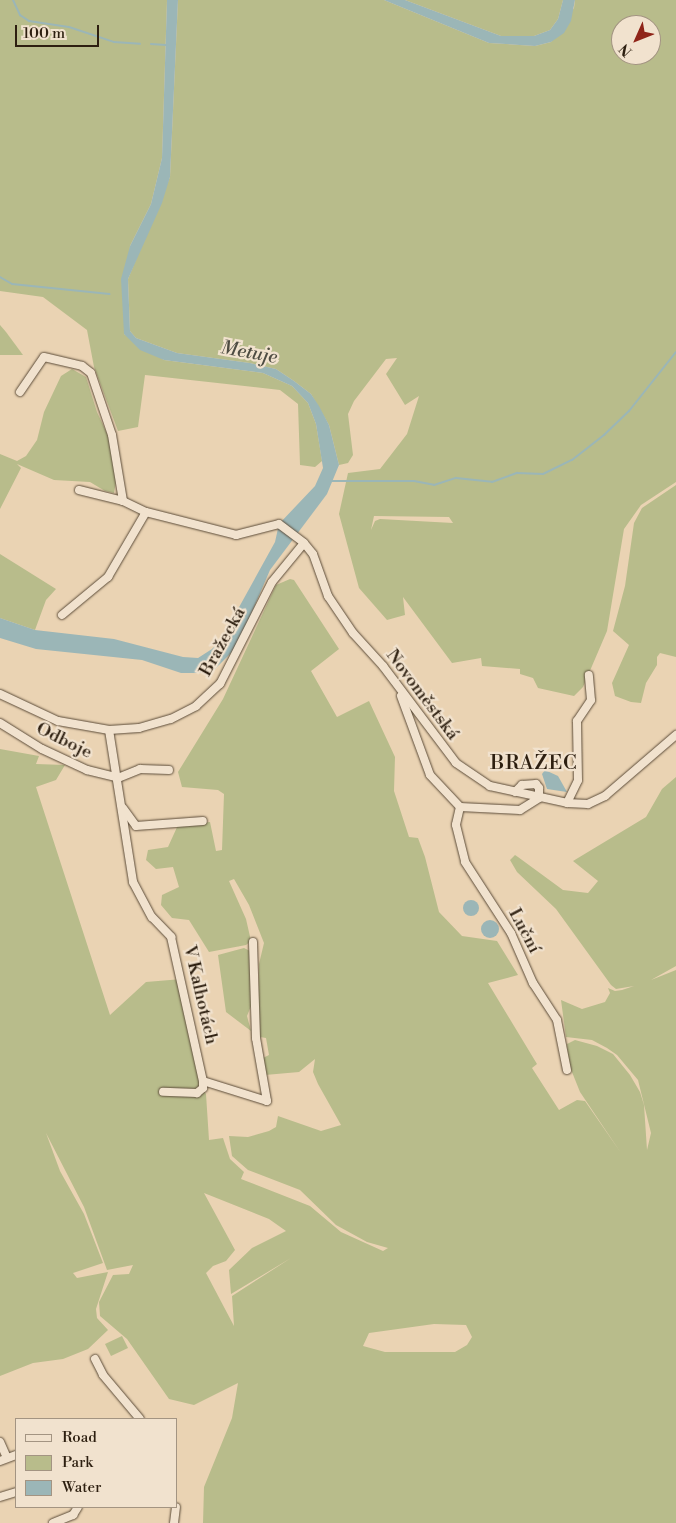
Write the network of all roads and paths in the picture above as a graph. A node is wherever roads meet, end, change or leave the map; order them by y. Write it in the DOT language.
graph roads {
  1 [pos="20,392"];
  2 [pos="79,490"];
  3 [pos="123,501"];
  4 [pos="146,512"];
  5 [pos="301,541"];
  6 [pos="62,615"];
  7 [pos="590,675"];
  8 [pos="400,691"];
  9 [pos="0,694"];
  10 [pos="0,723"];
  11 [pos="109,730"];
  12 [pos="676,735"];
  13 [pos="169,770"];
  14 [pos="118,778"];
  15 [pos="515,792"];
  16 [pos="539,798"];
  17 [pos="567,803"];
  18 [pos="460,807"];
  19 [pos="123,808"];
  20 [pos="203,821"];
  21 [pos="253,942"];
  22 [pos="567,1070"];
  23 [pos="203,1081"];
  24 [pos="163,1092"];
  25 [pos="95,1359"];
  26 [pos="139,1418"];
  27 [pos="0,1442"];
  28 [pos="15,1455"];
  29 [pos="3,1460"];
  30 [pos="15,1492"];
  31 [pos="0,1497"];
  32 [pos="77,1508"];
  33 [pos="176,1508"];
  34 [pos="53,1523"];
  35 [pos="174,1523"];
  1 -- 3 [label="street"];
  2 -- 3 [label="street"];
  3 -- 4 [label="street"];
  4 -- 5 [label="street"];
  4 -- 6 [label="street"];
  5 -- 8 [label="street, Novoměstská"];
  5 -- 11 [label="street, Bražecká"];
  7 -- 17 [label="street"];
  8 -- 15 [label="street, Novoměstská"];
  8 -- 18 [label="street"];
  9 -- 11 [label="street, Bražecká"];
  10 -- 14 [label="street, Odboje"];
  11 -- 14 [label="street, V Kalhotách"];
  12 -- 17 [label="street, Novoměstská"];
  13 -- 14 [label="street"];
  14 -- 19 [label="street, V Kalhotách"];
  15 -- 16 [label="street, Novoměstská"];
  15 -- 16 [label="street"];
  16 -- 17 [label="street, Novoměstská"];
  16 -- 18 [label="street"];
  18 -- 22 [label="street, Luční"];
  19 -- 20 [label="street"];
  19 -- 23 [label="street, V Kalhotách"];
  21 -- 23 [label="street"];
  23 -- 24 [label="street"];
  25 -- 26 [label="street"];
  27 -- 29 [label="street"];
  28 -- 29 [label="street"];
  30 -- 31 [label="street"];
  32 -- 34 [label="street"];
  33 -- 35 [label="street"];
}
